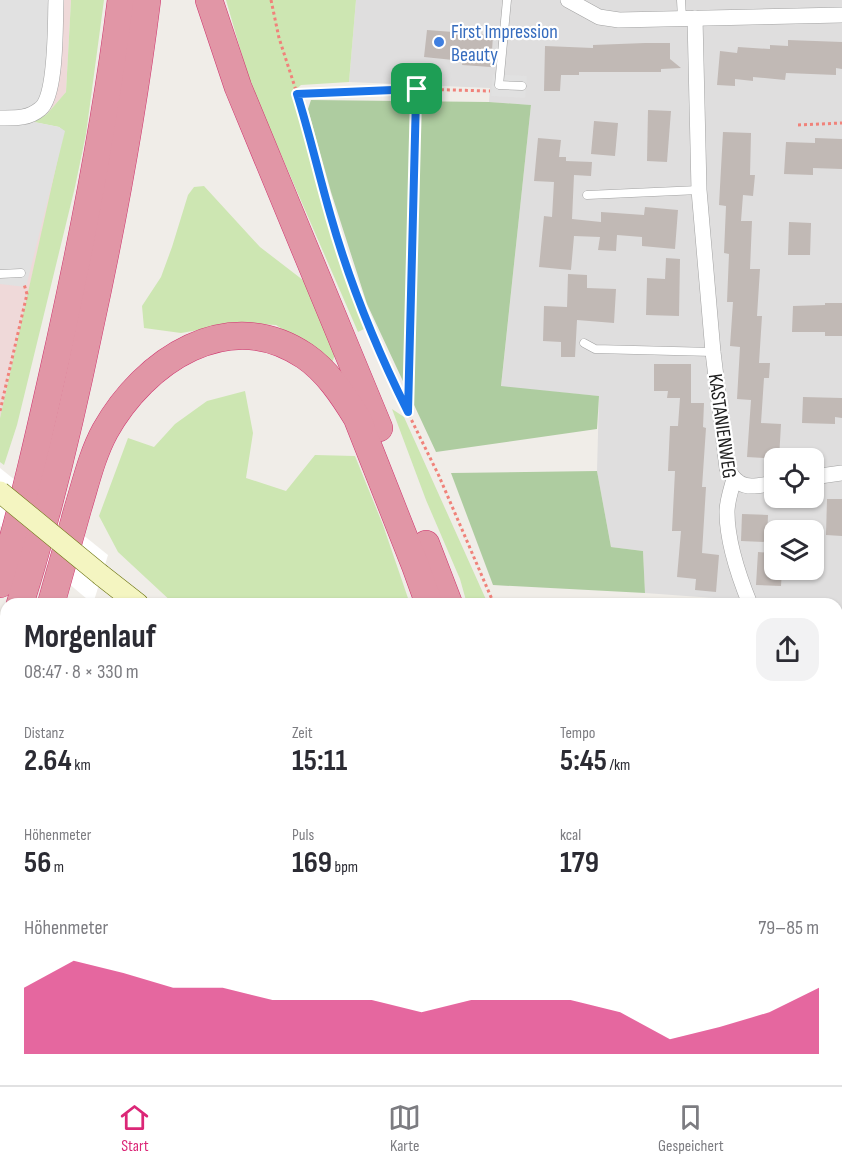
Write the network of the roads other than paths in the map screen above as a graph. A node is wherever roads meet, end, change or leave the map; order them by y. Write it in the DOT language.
graph roads {
  1 [pos="56,0"];
  2 [pos="121,0"];
  3 [pos="147,0"];
  4 [pos="209,0"];
  5 [pos="507,0"];
  6 [pos="568,0"];
  7 [pos="681,0"];
  8 [pos="842,15"];
  9 [pos="688,18"];
  10 [pos="522,86"];
  11 [pos="0,118"];
  12 [pos="699,190"];
  13 [pos="587,195"];
  14 [pos="21,273"];
  15 [pos="0,274"];
  16 [pos="584,343"];
  17 [pos="713,352"];
  18 [pos="842,473"];
  19 [pos="824,475"];
  20 [pos="734,479"];
  21 [pos="764,484"];
  22 [pos="0,492"];
  23 [pos="2,576"];
  24 [pos="22,598"];
  25 [pos="53,598"];
  26 [pos="130,598"];
  27 [pos="427,598"];
  28 [pos="447,598"];
  29 [pos="748,598"];
  1 -- 11 [label="street"];
  2 -- 23 [label="highway"];
  3 -- 24 [label="highway"];
  4 -- 28 [label="highway"];
  5 -- 10 [label="lane"];
  6 -- 9 [label="street"];
  7 -- 9 [label="lane"];
  8 -- 9 [label="street"];
  9 -- 12 [label="street, KASTANIENWEG"];
  12 -- 13 [label="lane"];
  12 -- 17 [label="street, KASTANIENWEG"];
  14 -- 15 [label="lane"];
  16 -- 17 [label="lane, KASTANIENWEG"];
  17 -- 20 [label="street, KASTANIENWEG"];
  18 -- 19 [label="street"];
  20 -- 21 [label="street"];
  20 -- 29 [label="street, KASTANIENWEG"];
  22 -- 26 [label="main road, bridge"];
  25 -- 27 [label="highway"];
}
